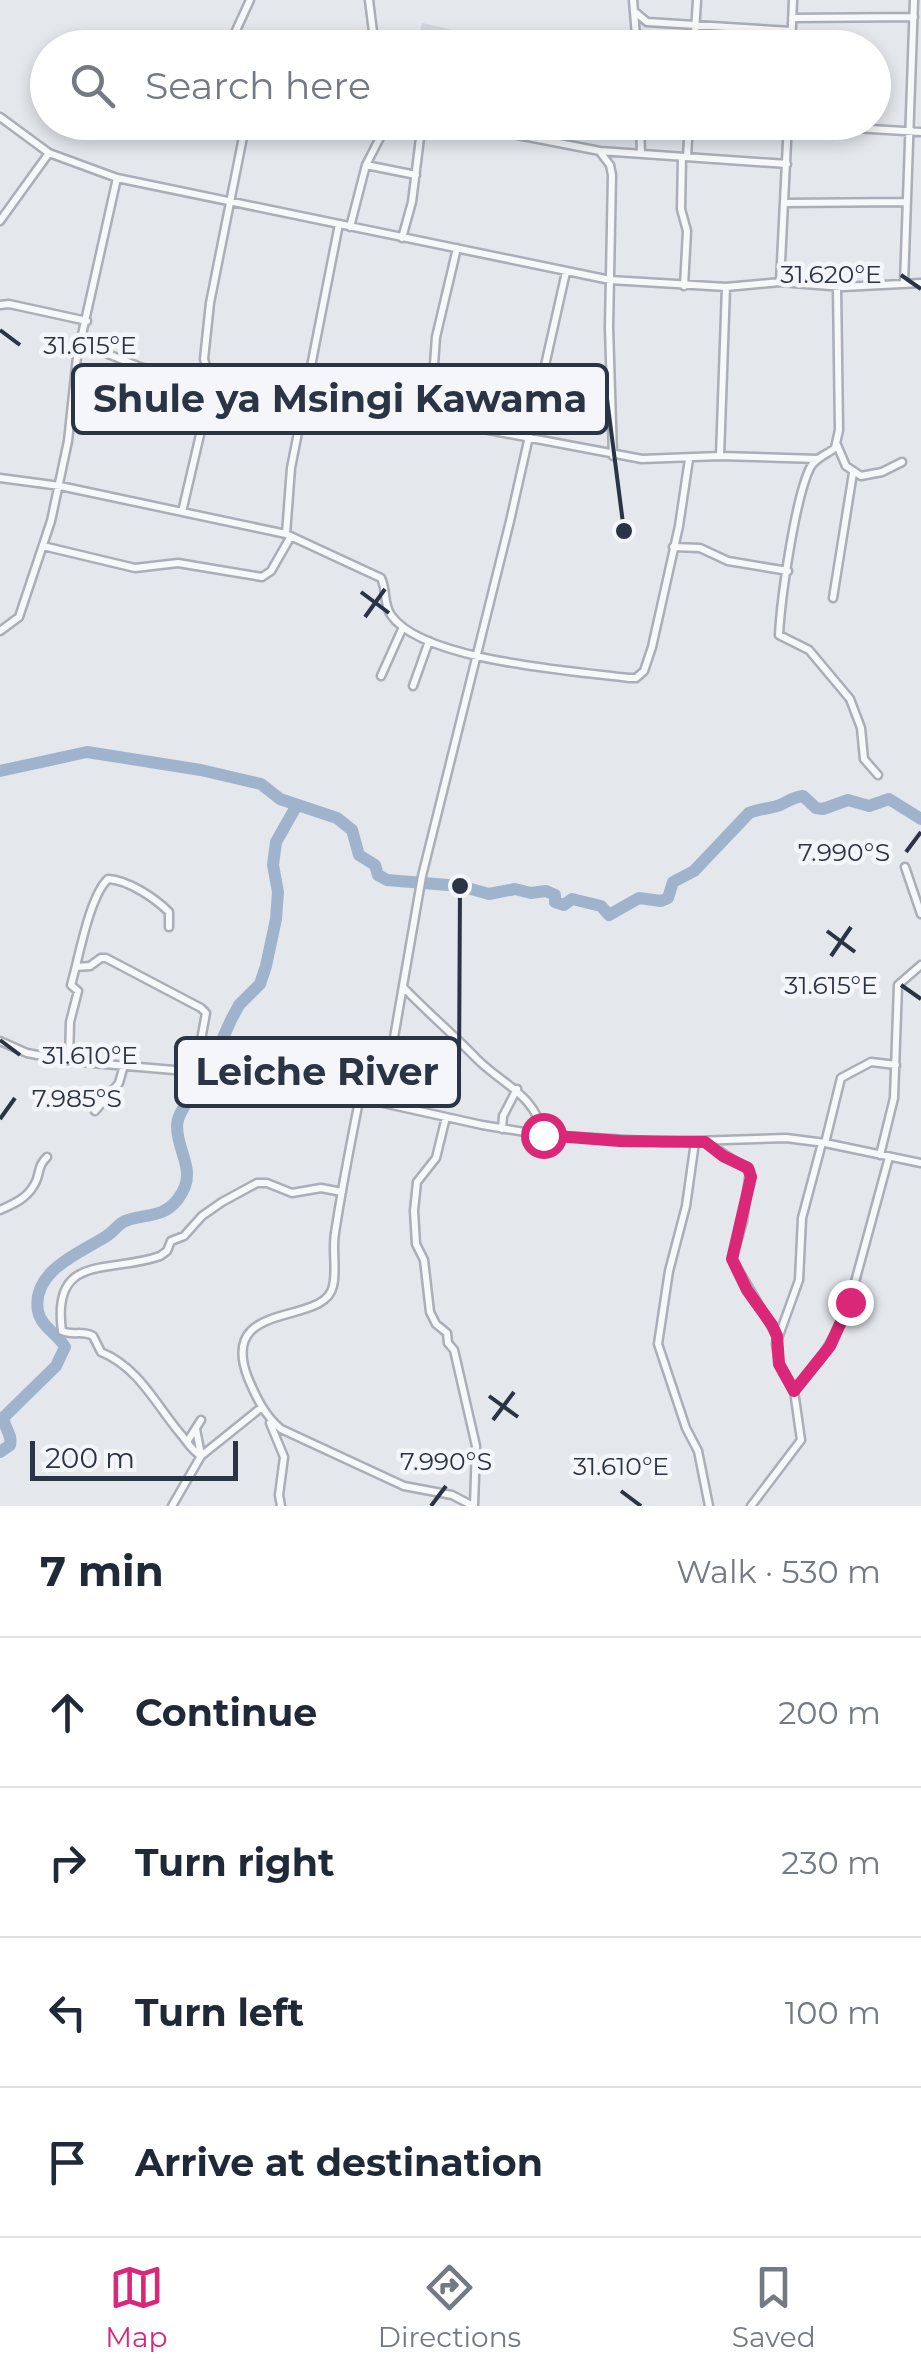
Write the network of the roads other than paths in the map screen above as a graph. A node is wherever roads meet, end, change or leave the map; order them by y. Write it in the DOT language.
graph roads {
  1 [pos="250,0"];
  2 [pos="370,0"];
  3 [pos="633,0"];
  4 [pos="697,0"];
  5 [pos="792,0"];
  6 [pos="914,0"];
  7 [pos="634,10"];
  8 [pos="914,17"];
  9 [pos="792,18"];
  10 [pos="647,22"];
  11 [pos="696,24"];
  12 [pos="236,30"];
  13 [pos="373,30"];
  14 [pos="636,30"];
  15 [pos="637,30"];
  16 [pos="696,30"];
  17 [pos="777,30"];
  18 [pos="791,30"];
  19 [pos="911,81"];
  20 [pos="921,82"];
  21 [pos="0,117"];
  22 [pos="891,129"];
  23 [pos="917,130"];
  24 [pos="30,138"];
  25 [pos="32,140"];
  26 [pos="242,140"];
  27 [pos="379,140"];
  28 [pos="420,140"];
  29 [pos="543,140"];
  30 [pos="641,140"];
  31 [pos="687,140"];
  32 [pos="788,140"];
  33 [pos="600,151"];
  34 [pos="49,152"];
  35 [pos="624,153"];
  36 [pos="641,154"];
  37 [pos="685,157"];
  38 [pos="787,164"];
  39 [pos="366,165"];
  40 [pos="416,175"];
  41 [pos="612,175"];
  42 [pos="117,178"];
  43 [pos="230,201"];
  44 [pos="906,202"];
  45 [pos="786,203"];
  46 [pos="0,221"];
  47 [pos="339,224"];
  48 [pos="350,226"];
  49 [pos="402,238"];
  50 [pos="457,248"];
  51 [pos="566,272"];
  52 [pos="610,280"];
  53 [pos="780,282"];
  54 [pos="921,283"];
  55 [pos="904,284"];
  56 [pos="684,286"];
  57 [pos="838,286"];
  58 [pos="726,287"];
  59 [pos="0,305"];
  60 [pos="87,321"];
  61 [pos="80,343"];
  62 [pos="132,366"];
  63 [pos="209,376"];
  64 [pos="306,397"];
  65 [pos="127,405"];
  66 [pos="530,438"];
  67 [pos="836,444"];
  68 [pos="613,456"];
  69 [pos="720,456"];
  70 [pos="818,458"];
  71 [pos="689,459"];
  72 [pos="902,462"];
  73 [pos="852,473"];
  74 [pos="0,478"];
  75 [pos="60,486"];
  76 [pos="182,512"];
  77 [pos="288,535"];
  78 [pos="43,546"];
  79 [pos="674,547"];
  80 [pos="789,571"];
  81 [pos="833,598"];
  82 [pos="402,627"];
  83 [pos="0,631"];
  84 [pos="429,641"];
  85 [pos="477,657"];
  86 [pos="381,676"];
  87 [pos="413,686"];
  88 [pos="878,774"];
  89 [pos="905,867"];
  90 [pos="921,914"];
  91 [pos="169,927"];
  92 [pos="921,965"];
  93 [pos="76,967"];
  94 [pos="402,987"];
  95 [pos="0,1041"];
  96 [pos="69,1062"];
  97 [pos="896,1065"];
  98 [pos="124,1066"];
  99 [pos="195,1072"];
  100 [pos="517,1089"];
  101 [pos="360,1096"];
  102 [pos="383,1101"];
  103 [pos="95,1111"];
  104 [pos="446,1118"];
  105 [pos="502,1128"];
  106 [pos="543,1135"];
  107 [pos="695,1142"];
  108 [pos="705,1142"];
  109 [pos="824,1143"];
  110 [pos="884,1156"];
  111 [pos="47,1157"];
  112 [pos="921,1163"];
  113 [pos="342,1192"];
  114 [pos="0,1210"];
  115 [pos="777,1336"];
  116 [pos="794,1391"];
  117 [pos="262,1406"];
  118 [pos="268,1418"];
  119 [pos="201,1420"];
  120 [pos="196,1428"];
  121 [pos="186,1442"];
  122 [pos="202,1456"];
  123 [pos="172,1506"];
  124 [pos="281,1506"];
  125 [pos="473,1506"];
  126 [pos="709,1506"];
  127 [pos="751,1506"];
  1 -- 12 [label="street"];
  2 -- 13 [label="street"];
  3 -- 7 [label="street"];
  4 -- 11 [label="street"];
  5 -- 9 [label="street"];
  6 -- 8 [label="street"];
  7 -- 10 [label="street"];
  7 -- 14 [label="street"];
  8 -- 9 [label="street"];
  8 -- 19 [label="street"];
  9 -- 18 [label="street"];
  10 -- 11 [label="street"];
  10 -- 15 [label="street"];
  11 -- 16 [label="street"];
  11 -- 17 [label="street"];
  19 -- 20 [label="street"];
  19 -- 23 [label="street"];
  21 -- 24 [label="street"];
  22 -- 23 [label="street"];
  23 -- 44 [label="street"];
  25 -- 34 [label="street"];
  26 -- 43 [label="street"];
  27 -- 39 [label="street"];
  28 -- 40 [label="street"];
  29 -- 33 [label="street"];
  30 -- 36 [label="street"];
  31 -- 37 [label="street"];
  32 -- 38 [label="street"];
  33 -- 35 [label="street"];
  33 -- 41 [label="street"];
  34 -- 42 [label="street"];
  34 -- 46 [label="street"];
  35 -- 36 [label="street"];
  35 -- 41 [label="street"];
  36 -- 37 [label="street"];
  37 -- 38 [label="street"];
  37 -- 56 [label="street"];
  38 -- 45 [label="street"];
  39 -- 40 [label="street"];
  39 -- 48 [label="street"];
  40 -- 49 [label="street"];
  41 -- 52 [label="street"];
  42 -- 43 [label="street"];
  42 -- 60 [label="street"];
  43 -- 47 [label="street"];
  43 -- 63 [label="street"];
  44 -- 45 [label="street"];
  44 -- 55 [label="street"];
  45 -- 53 [label="street"];
  47 -- 48 [label="street"];
  47 -- 64 [label="street"];
  48 -- 49 [label="street"];
  49 -- 50 [label="street"];
  50 -- 51 [label="street"];
  50 -- 66 [label="street"];
  51 -- 52 [label="street"];
  51 -- 66 [label="street"];
  52 -- 56 [label="street"];
  52 -- 68 [label="street"];
  53 -- 57 [label="street"];
  53 -- 58 [label="street"];
  54 -- 55 [label="street"];
  55 -- 57 [label="street"];
  56 -- 58 [label="street"];
  57 -- 67 [label="street"];
  58 -- 69 [label="street"];
  59 -- 60 [label="street"];
  60 -- 61 [label="street"];
  61 -- 62 [label="street"];
  61 -- 75 [label="street"];
  62 -- 63 [label="street"];
  62 -- 65 [label="street"];
  63 -- 64 [label="street"];
  63 -- 76 [label="street"];
  64 -- 77 [label="street"];
  66 -- 68 [label="street"];
  66 -- 85 [label="street"];
  67 -- 70 [label="street"];
  67 -- 73 [label="street"];
  68 -- 71 [label="street"];
  69 -- 70 [label="street"];
  69 -- 71 [label="street"];
  70 -- 80 [label="street"];
  71 -- 79 [label="street"];
  72 -- 73 [label="street"];
  73 -- 81 [label="street"];
  74 -- 75 [label="street"];
  75 -- 76 [label="street"];
  75 -- 78 [label="street"];
  76 -- 77 [label="street"];
  77 -- 78 [label="street"];
  77 -- 82 [label="street"];
  78 -- 83 [label="street"];
  79 -- 80 [label="street"];
  79 -- 85 [label="street"];
  80 -- 88 [label="street"];
  82 -- 84 [label="street"];
  82 -- 86 [label="street"];
  84 -- 85 [label="street"];
  84 -- 87 [label="street"];
  85 -- 94 [label="street"];
  89 -- 90 [label="street"];
  91 -- 93 [label="street"];
  92 -- 97 [label="street"];
  93 -- 96 [label="street"];
  93 -- 99 [label="street"];
  94 -- 100 [label="street"];
  94 -- 102 [label="street"];
  95 -- 96 [label="street"];
  96 -- 98 [label="street"];
  97 -- 109 [label="street"];
  97 -- 110 [label="street"];
  98 -- 99 [label="street"];
  98 -- 103 [label="street"];
  99 -- 101 [label="street"];
  100 -- 105 [label="street"];
  100 -- 106 [label="street"];
  101 -- 102 [label="street"];
  101 -- 113 [label="street"];
  102 -- 104 [label="street"];
  104 -- 105 [label="street"];
  104 -- 125 [label="street"];
  105 -- 106 [label="street"];
  106 -- 107 [label="street"];
  107 -- 108 [label="street"];
  107 -- 126 [label="street"];
  108 -- 109 [label="street"];
  108 -- 115 [label="street"];
  109 -- 110 [label="street"];
  109 -- 115 [label="street"];
  110 -- 112 [label="street"];
  110 -- 116 [label="street"];
  111 -- 114 [label="street"];
  113 -- 117 [label="street"];
  113 -- 121 [label="street"];
  115 -- 116 [label="street"];
  116 -- 127 [label="street"];
  117 -- 118 [label="street"];
  117 -- 122 [label="street"];
  118 -- 124 [label="street"];
  118 -- 125 [label="street"];
  119 -- 120 [label="street"];
  120 -- 121 [label="street"];
  120 -- 122 [label="street"];
  121 -- 122 [label="street"];
  122 -- 123 [label="street"];
}
